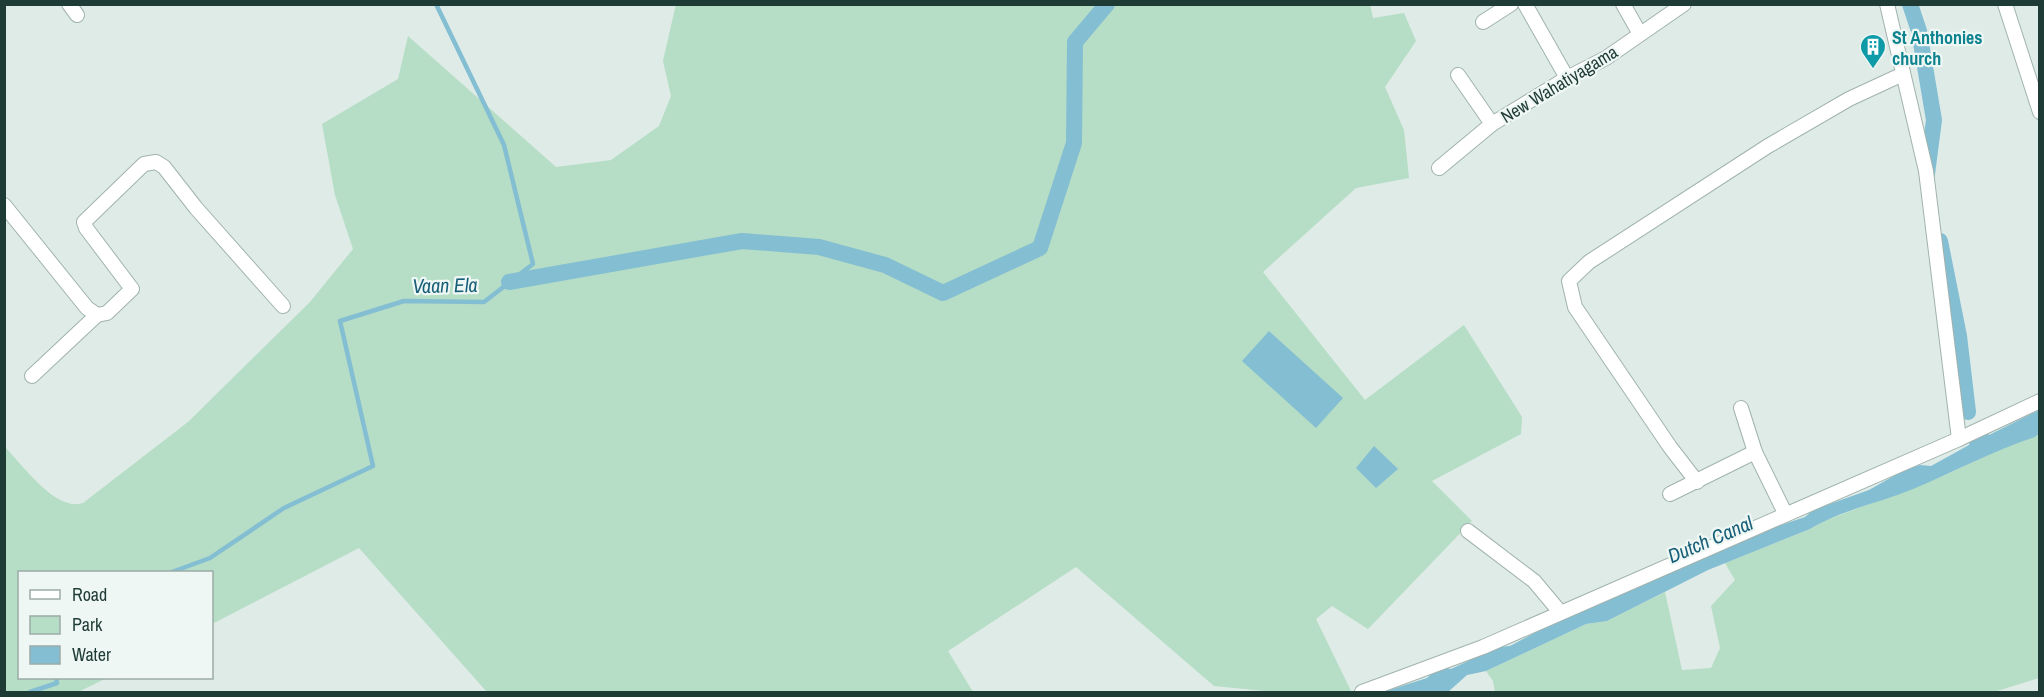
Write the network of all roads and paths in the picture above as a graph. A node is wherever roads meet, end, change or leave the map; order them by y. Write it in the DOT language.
graph roads {
  1 [pos="1511,4"];
  2 [pos="1525,4"];
  3 [pos="1623,4"];
  4 [pos="1683,4"];
  5 [pos="1887,4"];
  6 [pos="2005,4"];
  7 [pos="1483,22"];
  8 [pos="1640,34"];
  9 [pos="1903,74"];
  10 [pos="1458,75"];
  11 [pos="1567,78"];
  12 [pos="2040,112"];
  13 [pos="1492,124"];
  14 [pos="1439,168"];
  15 [pos="4,205"];
  16 [pos="283,306"];
  17 [pos="97,315"];
  18 [pos="32,376"];
  19 [pos="2040,401"];
  20 [pos="1741,408"];
  21 [pos="1959,439"];
  22 [pos="1755,452"];
  23 [pos="1697,482"];
  24 [pos="1670,494"];
  25 [pos="1785,513"];
  26 [pos="1468,531"];
  27 [pos="1560,612"];
  28 [pos="1362,693"];
  1 -- 7 [label="street"];
  2 -- 11 [label="street"];
  3 -- 8 [label="street"];
  4 -- 8 [label="street, New Wahatiyagama"];
  5 -- 9 [label="street"];
  6 -- 12 [label="street"];
  8 -- 11 [label="street, New Wahatiyagama"];
  9 -- 21 [label="street"];
  9 -- 23 [label="street"];
  10 -- 13 [label="street"];
  11 -- 13 [label="street, New Wahatiyagama"];
  13 -- 14 [label="street, New Wahatiyagama"];
  15 -- 17 [label="street"];
  16 -- 17 [label="street"];
  17 -- 18 [label="street"];
  19 -- 21 [label="street"];
  20 -- 22 [label="street"];
  21 -- 25 [label="street"];
  22 -- 23 [label="street"];
  22 -- 25 [label="street"];
  23 -- 24 [label="street"];
  25 -- 27 [label="street"];
  26 -- 27 [label="street"];
  27 -- 28 [label="street"];
}
